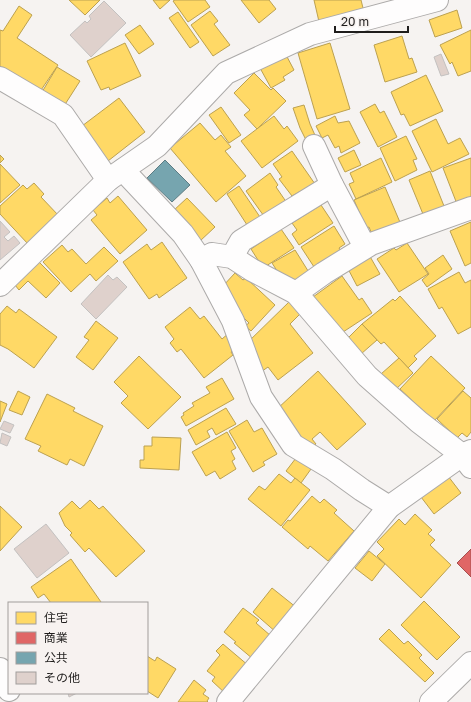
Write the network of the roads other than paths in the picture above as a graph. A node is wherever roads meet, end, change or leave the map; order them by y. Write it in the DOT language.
graph roads {
  1 [pos="437,0"];
  2 [pos="0,78"];
  3 [pos="314,146"];
  4 [pos="116,175"];
  5 [pos="332,185"];
  6 [pos="471,208"];
  7 [pos="365,247"];
  8 [pos="232,257"];
  9 [pos="201,260"];
  10 [pos="0,285"];
  11 [pos="296,293"];
  12 [pos="468,458"];
  13 [pos="389,506"];
  14 [pos="471,663"];
  15 [pos="0,669"];
  16 [pos="8,688"];
  17 [pos="228,702"];
  18 [pos="431,702"];
  1 -- 4 [label="street"];
  2 -- 4 [label="street"];
  3 -- 5 [label="street"];
  4 -- 9 [label="street"];
  4 -- 10 [label="street"];
  5 -- 7 [label="street"];
  5 -- 8 [label="street"];
  6 -- 7 [label="street"];
  7 -- 11 [label="street"];
  8 -- 9 [label="street"];
  8 -- 11 [label="street"];
  9 -- 13 [label="street"];
  11 -- 12 [label="street"];
  12 -- 13 [label="street"];
  13 -- 17 [label="street"];
  14 -- 18 [label="street"];
  15 -- 16 [label="street"];
}
